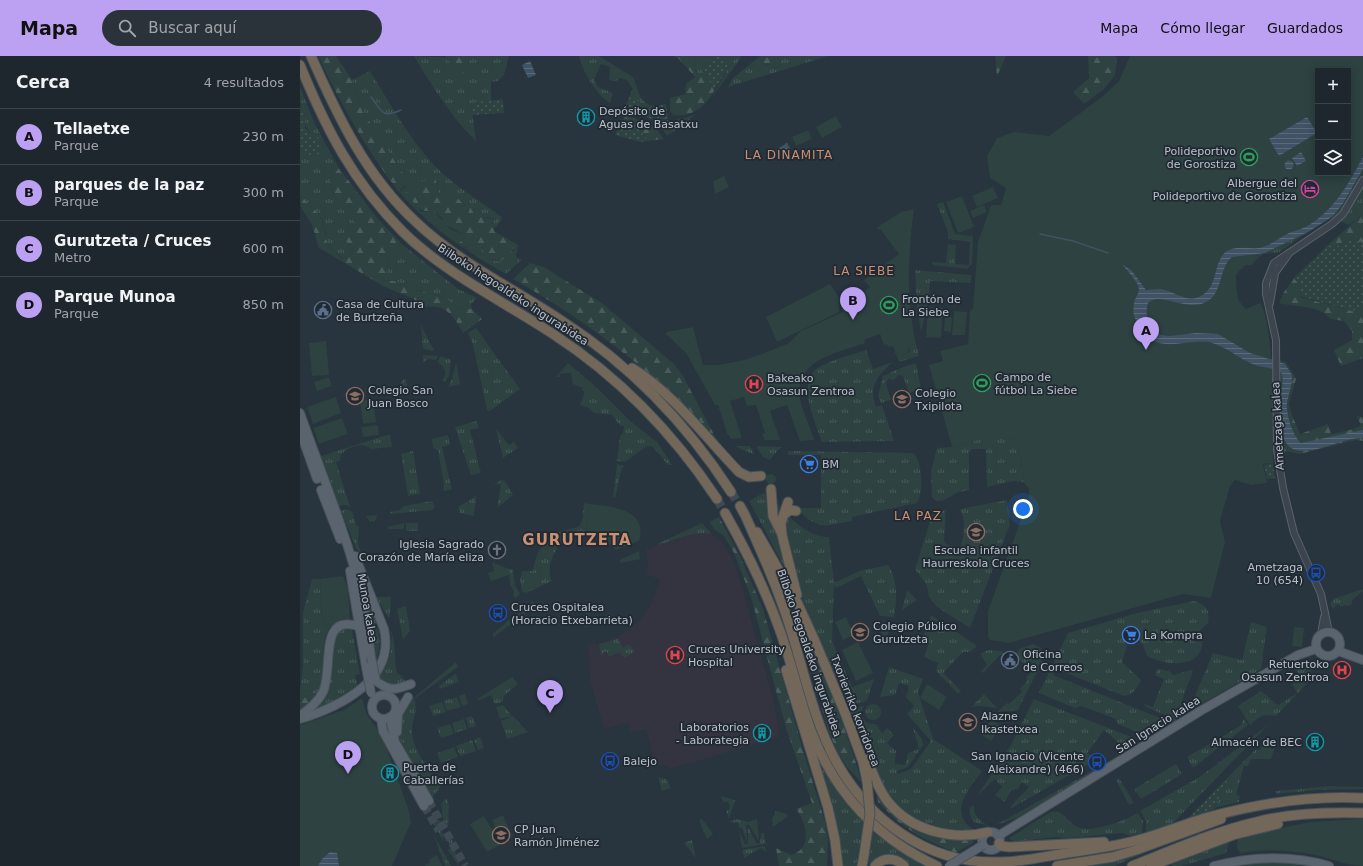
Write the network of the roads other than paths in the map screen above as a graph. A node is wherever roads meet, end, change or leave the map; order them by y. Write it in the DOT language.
graph roads {
  1 [pos="310,56"];
  2 [pos="300,65"];
  3 [pos="1363,180"];
  4 [pos="1287,253"];
  5 [pos="1272,260"];
  6 [pos="1270,298"];
  7 [pos="1270,306"];
  8 [pos="600,348"];
  9 [pos="300,413"];
  10 [pos="300,431"];
  11 [pos="761,476"];
  12 [pos="771,489"];
  13 [pos="731,492"];
  14 [pos="717,499"];
  15 [pos="788,502"];
  16 [pos="740,506"];
  17 [pos="796,511"];
  18 [pos="725,513"];
  19 [pos="784,514"];
  20 [pos="745,515"];
  21 [pos="340,525"];
  22 [pos="782,535"];
  23 [pos="758,579"];
  24 [pos="798,604"];
  25 [pos="360,627"];
  26 [pos="1325,633"];
  27 [pos="1316,649"];
  28 [pos="1338,651"];
  29 [pos="1363,660"];
  30 [pos="376,681"];
  31 [pos="375,696"];
  32 [pos="391,697"];
  33 [pos="403,703"];
  34 [pos="845,713"];
  35 [pos="390,717"];
  36 [pos="300,718"];
  37 [pos="381,719"];
  38 [pos="400,748"];
  39 [pos="1363,798"];
  40 [pos="1363,813"];
  41 [pos="1325,814"];
  42 [pos="832,822"];
  43 [pos="988,832"];
  44 [pos="999,840"];
  45 [pos="1124,844"];
  46 [pos="983,845"];
  47 [pos="1135,846"];
  48 [pos="832,866"];
  49 [pos="838,866"];
  50 [pos="862,866"];
  51 [pos="875,866"];
  52 [pos="904,866"];
  53 [pos="937,866"];
  54 [pos="949,866"];
  55 [pos="1057,866"];
  56 [pos="1132,866"];
  57 [pos="1151,866"];
  58 [pos="1214,866"];
  59 [pos="1329,866"];
  1 -- 8 [label="highway, Bilboko hegoaldeko ingurabidea"];
  2 -- 14 [label="highway, Bilboko hegoaldeko ingurabidea"];
  3 -- 4 [label="street"];
  4 -- 5 [label="street"];
  4 -- 6 [label="street"];
  5 -- 6 [label="street"];
  5 -- 7 [label="street"];
  6 -- 7 [label="street"];
  7 -- 26 [label="street, Ametzaga kalea"];
  8 -- 11 [label="highway"];
  8 -- 13 [label="highway, Bilboko hegoaldeko ingurabidea"];
  9 -- 21 [label="main road, Munoa kalea"];
  10 -- 25 [label="main road, Munoa kalea"];
  12 -- 22 [label="highway"];
  15 -- 19 [label="highway"];
  16 -- 20 [label="highway, Bilboko hegoaldeko ingurabidea"];
  17 -- 19 [label="highway"];
  18 -- 23 [label="highway, Bilboko hegoaldeko ingurabidea"];
  19 -- 22 [label="highway"];
  20 -- 24 [label="highway, Txorierriko korridorea"];
  20 -- 45 [label="highway, Bilboko hegoaldeko ingurabidea"];
  21 -- 30 [label="main road, Munoa kalea, bridge"];
  21 -- 36 [label="main road"];
  22 -- 24 [label="highway"];
  23 -- 42 [label="highway"];
  23 -- 53 [label="highway, Bilboko hegoaldeko ingurabidea"];
  24 -- 34 [label="highway, Txorierriko korridorea"];
  25 -- 31 [label="main road, Munoa kalea, bridge"];
  25 -- 36 [label="main road"];
  26 -- 27 [label="main road"];
  26 -- 28 [label="main road"];
  27 -- 28 [label="main road"];
  27 -- 44 [label="main road, San Ignacio kalea"];
  28 -- 29 [label="main road"];
  30 -- 31 [label="main road"];
  30 -- 32 [label="main road"];
  31 -- 32 [label="main road"];
  31 -- 37 [label="main road"];
  32 -- 33 [label="main road"];
  33 -- 35 [label="main road"];
  33 -- 38 [label="main road"];
  34 -- 43 [label="highway"];
  34 -- 50 [label="highway, Txorierriko korridorea, bridge"];
  35 -- 37 [label="main road"];
  35 -- 38 [label="main road"];
  37 -- 38 [label="main road"];
  39 -- 47 [label="highway"];
  40 -- 41 [label="highway"];
  41 -- 56 [label="highway"];
  41 -- 57 [label="highway"];
  42 -- 48 [label="highway"];
  42 -- 49 [label="highway"];
  43 -- 44 [label="main road"];
  43 -- 46 [label="main road"];
  44 -- 45 [label="highway"];
  44 -- 46 [label="main road"];
  45 -- 47 [label="highway, Bilboko hegoaldeko ingurabidea"];
  46 -- 54 [label="main road, bridge"];
  47 -- 55 [label="highway"];
  51 -- 52 [label="highway"];
  58 -- 59 [label="main road"];
}
